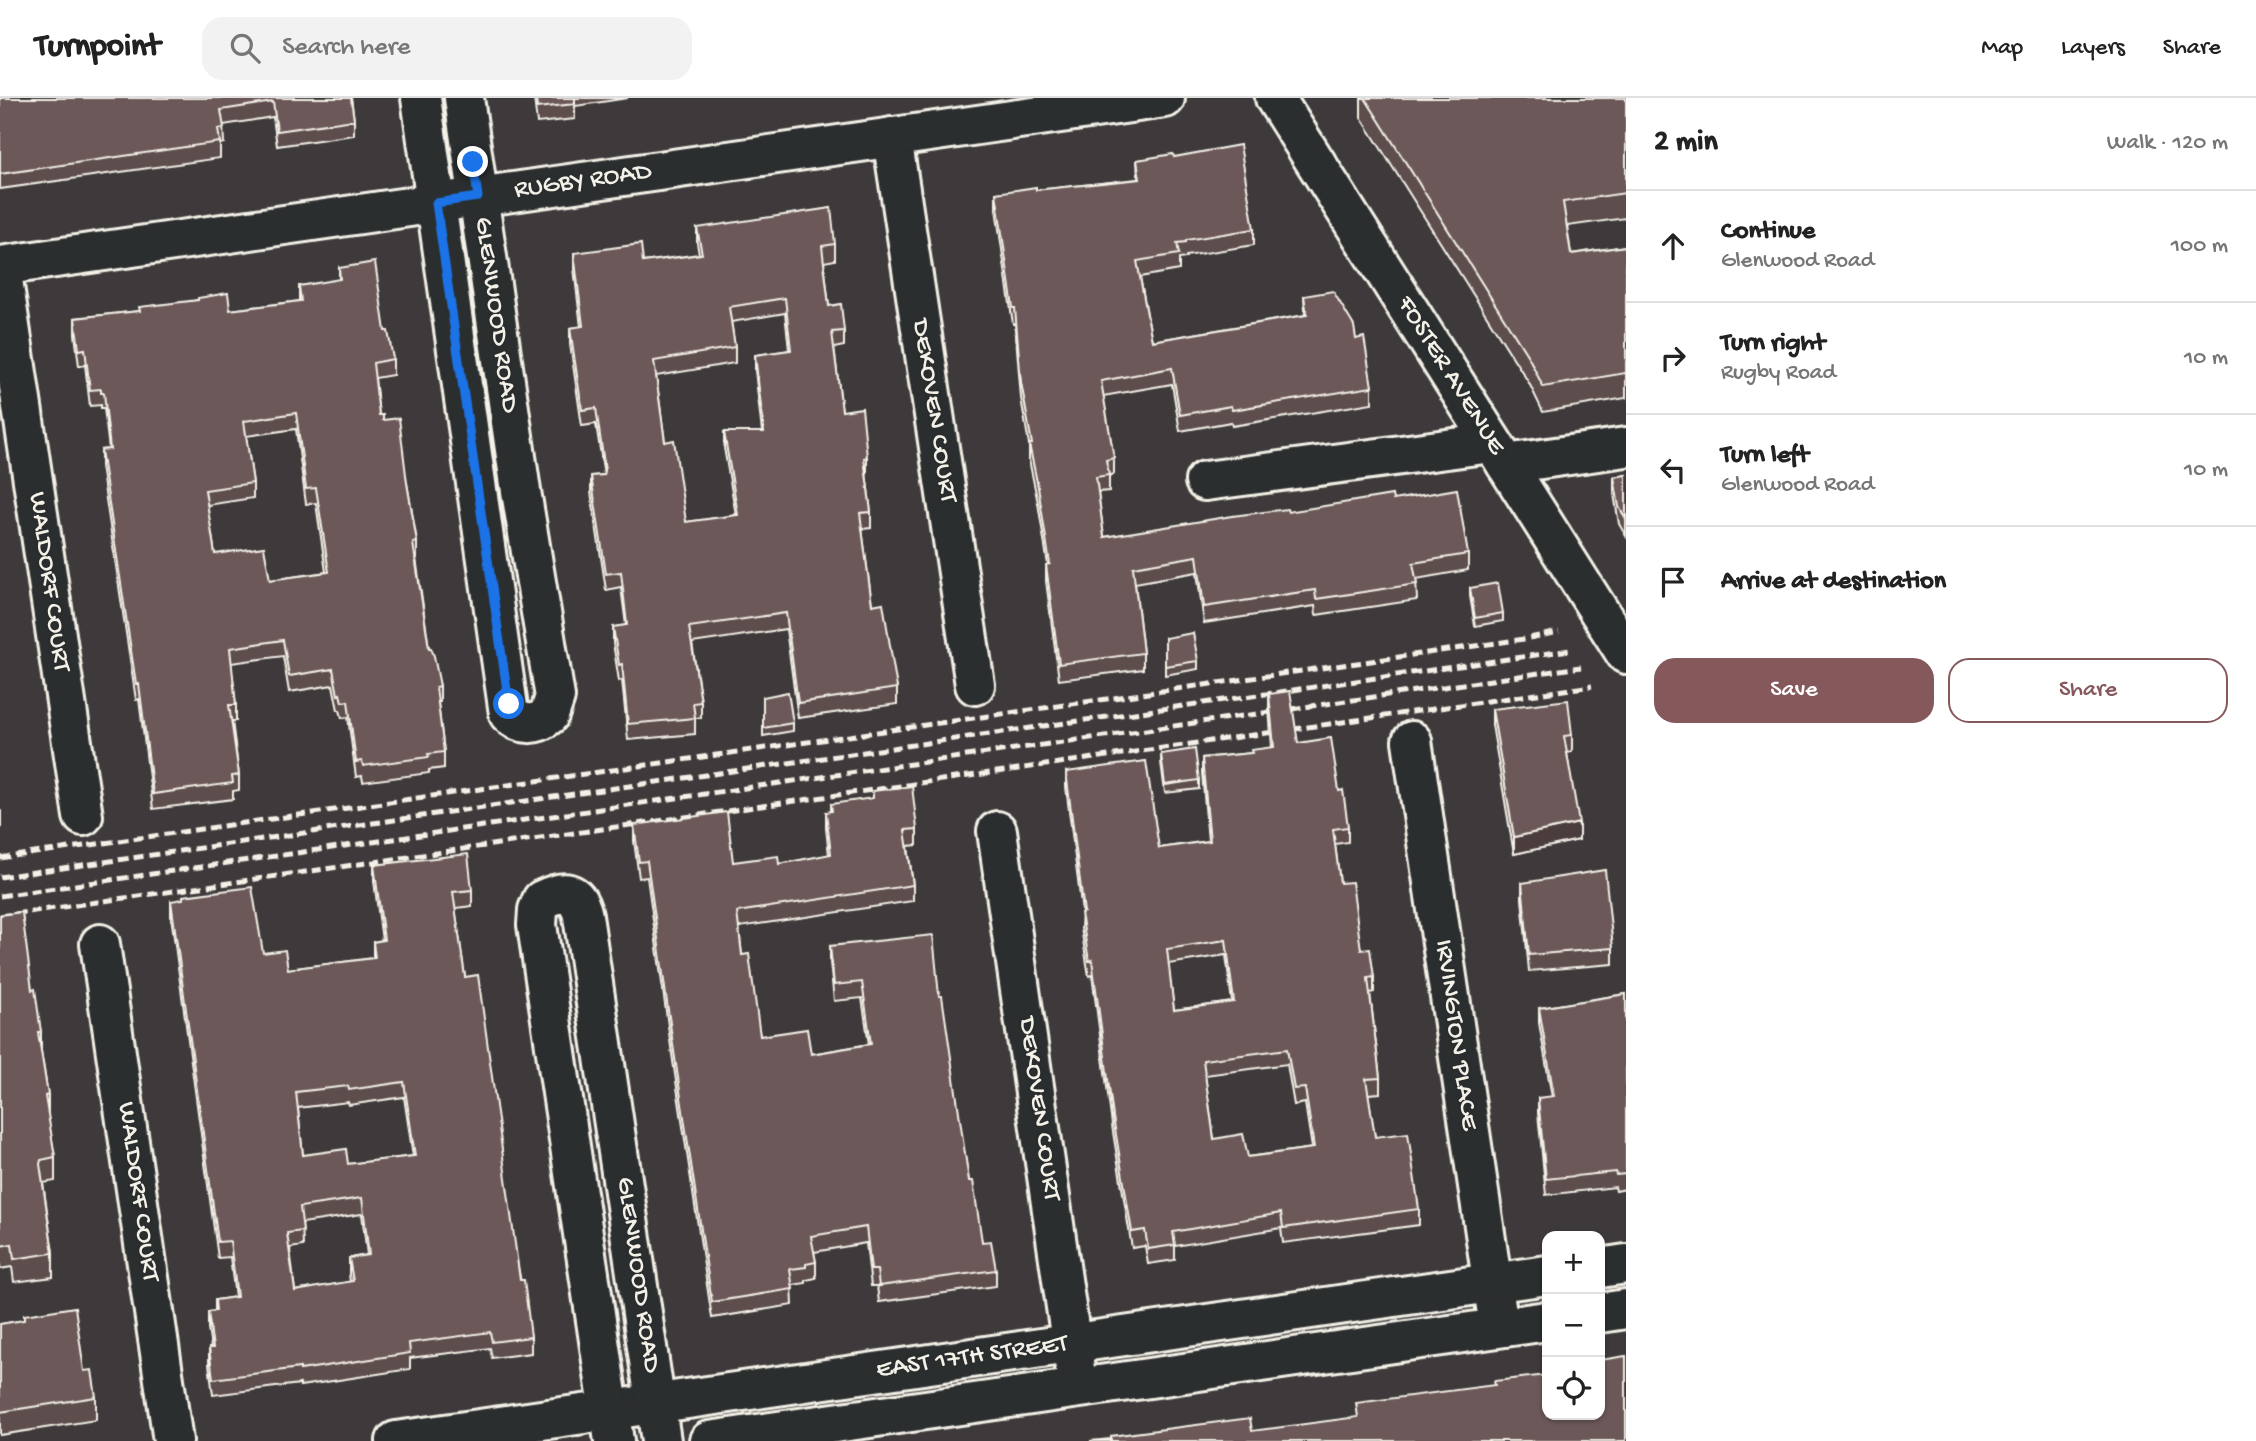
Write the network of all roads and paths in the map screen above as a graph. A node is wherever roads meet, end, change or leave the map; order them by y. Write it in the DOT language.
graph roads {
  1 [pos="421,98"];
  2 [pos="464,98"];
  3 [pos="1166,98"];
  4 [pos="1275,98"];
  5 [pos="892,137"];
  6 [pos="478,197"];
  7 [pos="436,203"];
  8 [pos="1,266"];
  9 [pos="1626,447"];
  10 [pos="1499,453"];
  11 [pos="1205,481"];
  12 [pos="522,491"];
  13 [pos="479,497"];
  14 [pos="1626,654"];
  15 [pos="975,685"];
  16 [pos="1412,741"];
  17 [pos="83,816"];
  18 [pos="998,831"];
  19 [pos="100,944"];
  20 [pos="612,1109"];
  21 [pos="566,1120"];
  22 [pos="1626,1264"];
  23 [pos="1605,1267"];
  24 [pos="1542,1276"];
  25 [pos="1493,1283"];
  26 [pos="1626,1309"];
  27 [pos="1605,1312"];
  28 [pos="1542,1322"];
  29 [pos="1499,1328"];
  30 [pos="1071,1344"];
  31 [pos="1078,1387"];
  32 [pos="656,1404"];
  33 [pos="612,1426"];
  34 [pos="173,1441"];
  35 [pos="396,1441"];
  36 [pos="661,1441"];
  37 [pos="709,1441"];
  1 -- 7 [label="street, GLENWOOD ROAD"];
  2 -- 6 [label="street, GLENWOOD ROAD"];
  3 -- 5 [label="street, RUGBY ROAD"];
  4 -- 10 [label="street, FOSTER AVENUE"];
  5 -- 6 [label="street, RUGBY ROAD"];
  5 -- 15 [label="street, DEKOVEN COURT"];
  6 -- 7 [label="street, RUGBY ROAD"];
  6 -- 12 [label="street, GLENWOOD ROAD"];
  7 -- 8 [label="street, RUGBY ROAD"];
  7 -- 13 [label="street, GLENWOOD ROAD"];
  8 -- 17 [label="street, WALDORF COURT"];
  9 -- 10 [label="street"];
  10 -- 11 [label="street"];
  10 -- 14 [label="street, FOSTER AVENUE"];
  12 -- 13 [label="street"];
  12 -- 13 [label="street, GLENWOOD ROAD"];
  16 -- 25 [label="street, IRVINGTON PLACE"];
  18 -- 30 [label="street, DEKOVEN COURT"];
  19 -- 34 [label="street, WALDORF COURT"];
  20 -- 21 [label="street"];
  20 -- 21 [label="street, GLENWOOD ROAD"];
  20 -- 32 [label="street, GLENWOOD ROAD"];
  21 -- 33 [label="street, GLENWOOD ROAD"];
  22 -- 23 [label="street"];
  24 -- 25 [label="street, EAST 17TH STREET"];
  25 -- 29 [label="street, IRVINGTON PLACE"];
  25 -- 30 [label="street, EAST 17TH STREET"];
  26 -- 27 [label="street"];
  28 -- 29 [label="street, EAST 17TH STREET"];
  29 -- 31 [label="street, EAST 17TH STREET"];
  30 -- 31 [label="street, DEKOVEN COURT"];
  30 -- 32 [label="street, EAST 17TH STREET"];
  31 -- 37 [label="street, EAST 17TH STREET"];
  32 -- 33 [label="street, EAST 17TH STREET"];
  32 -- 36 [label="street, GLENWOOD ROAD"];
  33 -- 35 [label="street, EAST 17TH STREET"];
}
